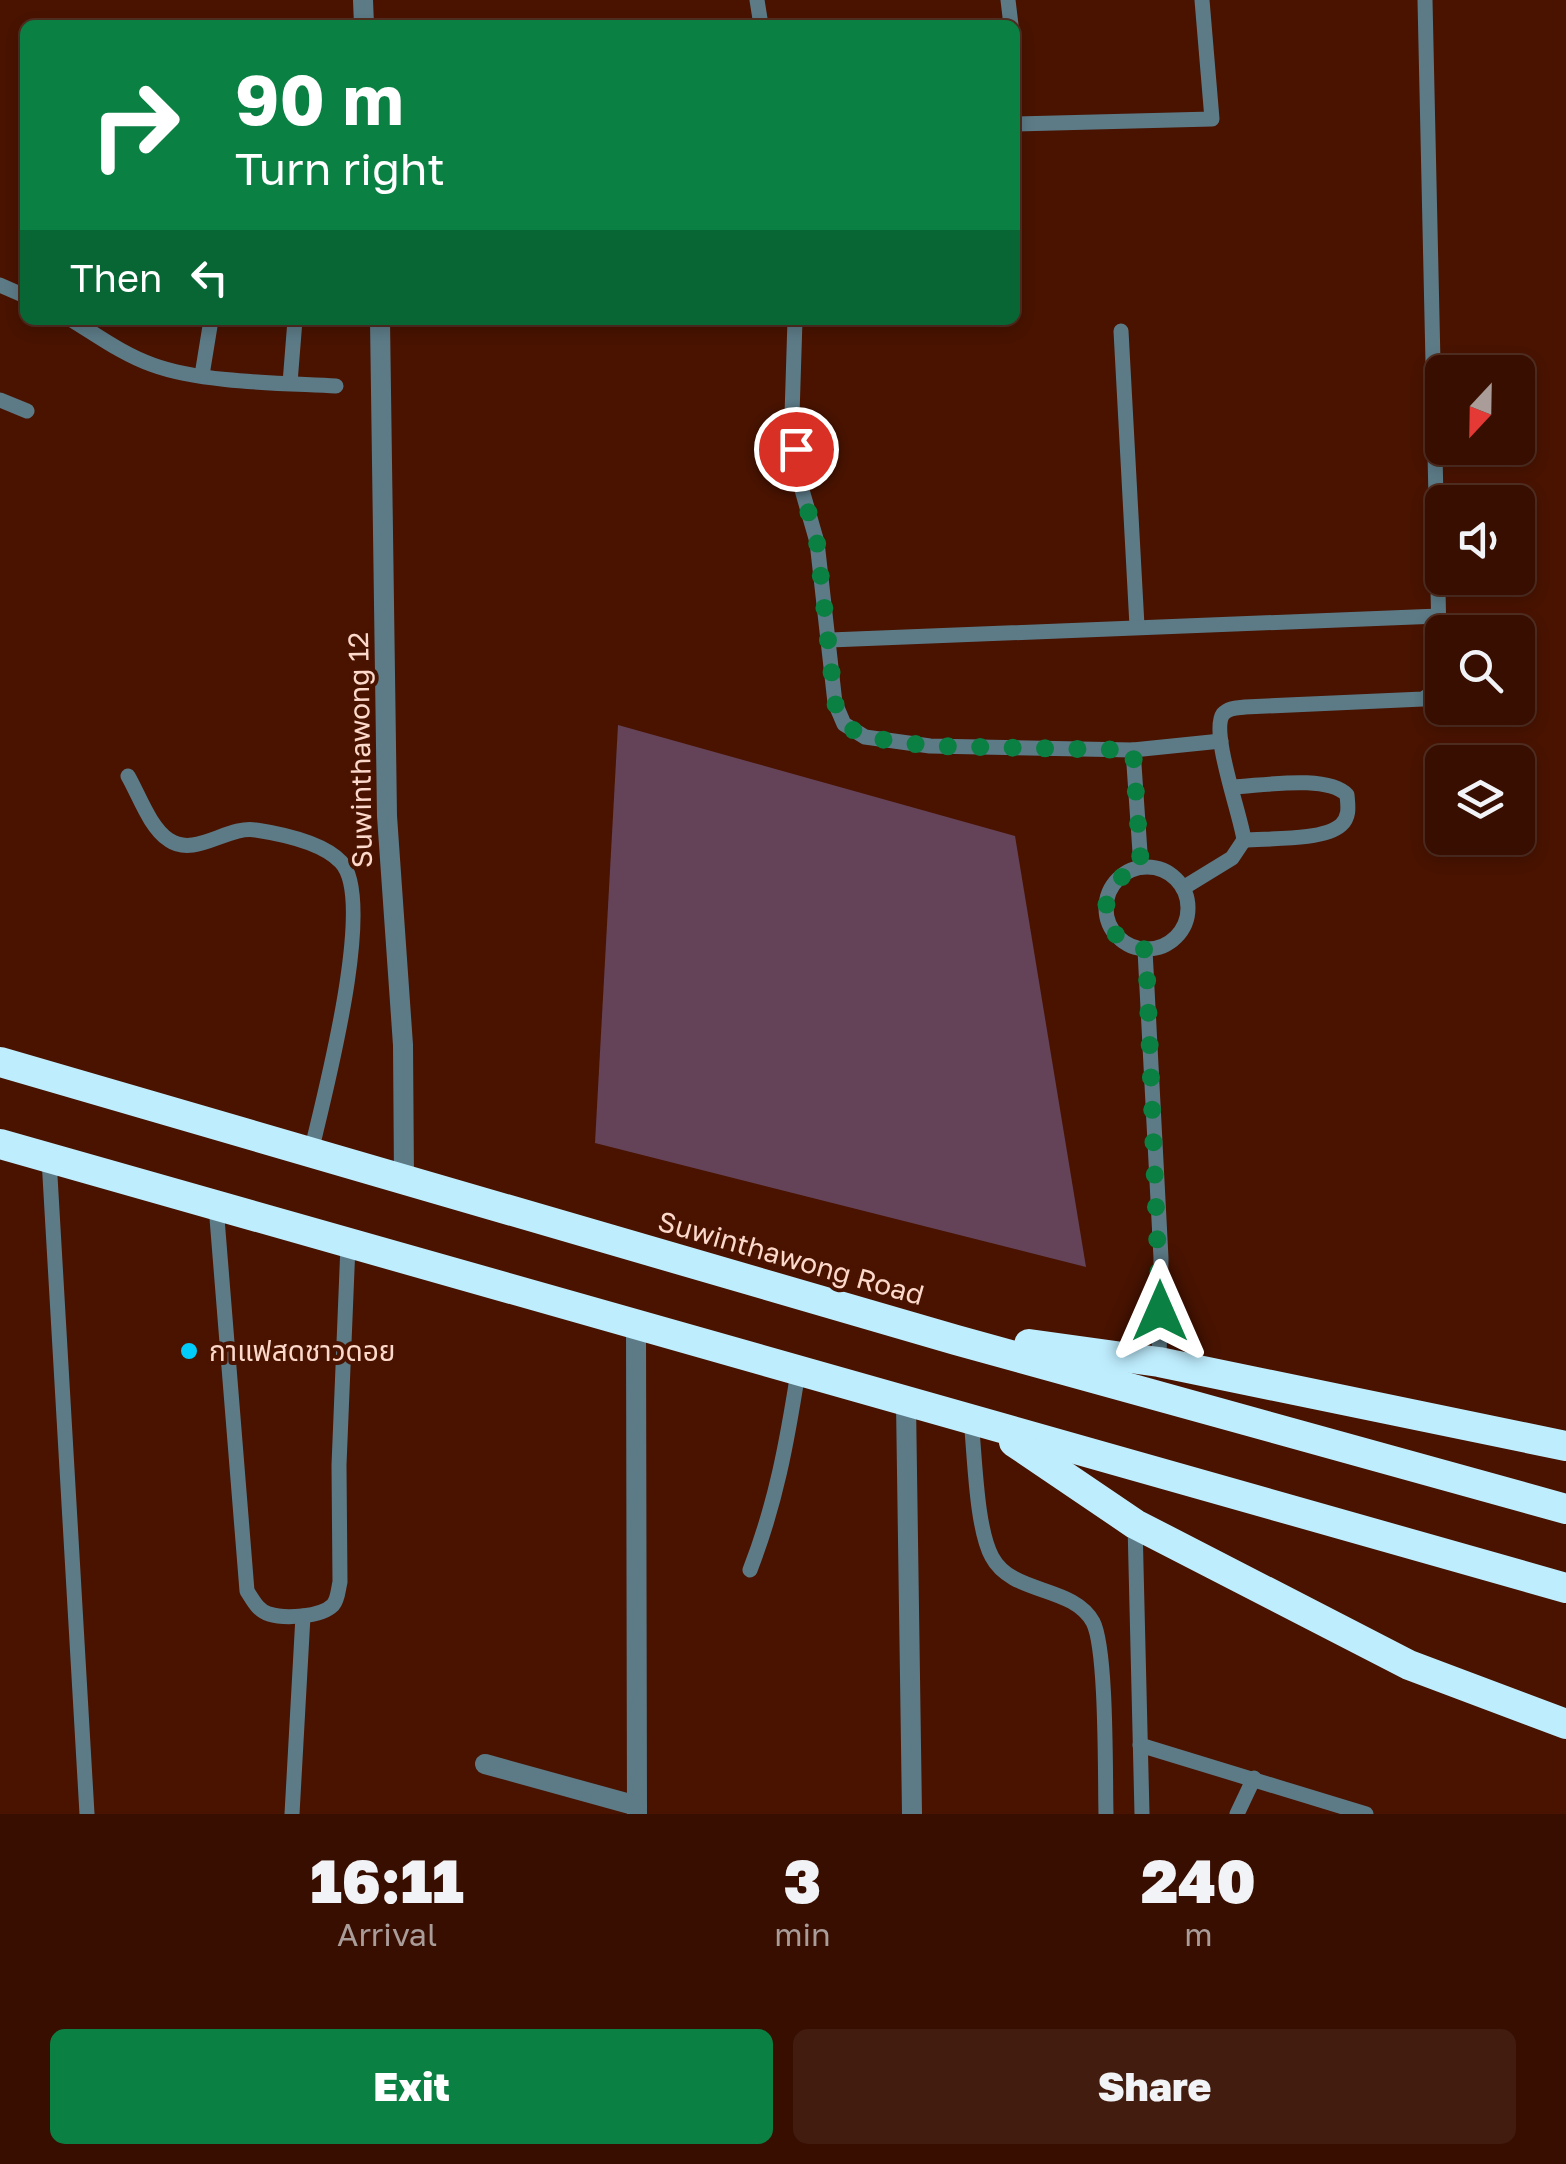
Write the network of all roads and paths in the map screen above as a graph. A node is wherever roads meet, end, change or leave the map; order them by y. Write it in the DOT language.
graph roads {
  1 [pos="1202,0"];
  2 [pos="1424,0"];
  3 [pos="1020,124"];
  4 [pos="80,325"];
  5 [pos="210,325"];
  6 [pos="294,325"];
  7 [pos="380,325"];
  8 [pos="795,325"];
  9 [pos="1121,332"];
  10 [pos="202,375"];
  11 [pos="290,383"];
  12 [pos="336,386"];
  13 [pos="0,400"];
  14 [pos="27,411"];
  15 [pos="1439,615"];
  16 [pos="1425,616"];
  17 [pos="1137,626"];
  18 [pos="830,640"];
  19 [pos="1425,698"];
  20 [pos="1220,741"];
  21 [pos="1133,750"];
  22 [pos="128,776"];
  23 [pos="1232,787"];
  24 [pos="1244,840"];
  25 [pos="1141,867"];
  26 [pos="1184,888"];
  27 [pos="1146,950"];
  28 [pos="0,1062"];
  29 [pos="0,1144"];
  30 [pos="310,1152"];
  31 [pos="48,1159"];
  32 [pos="404,1179"];
  33 [pos="216,1206"];
  34 [pos="348,1245"];
  35 [pos="636,1326"];
  36 [pos="956,1340"];
  37 [pos="1159,1362"];
  38 [pos="798,1372"];
  39 [pos="906,1403"];
  40 [pos="981,1424"];
  41 [pos="1566,1446"];
  42 [pos="1566,1509"];
  43 [pos="1135,1524"];
  44 [pos="750,1570"];
  45 [pos="1566,1588"];
  46 [pos="303,1616"];
  47 [pos="1566,1724"];
  48 [pos="1140,1745"];
  49 [pos="485,1764"];
  50 [pos="1254,1778"];
  51 [pos="637,1810"];
  52 [pos="88,1814"];
  53 [pos="292,1814"];
  54 [pos="912,1814"];
  55 [pos="1106,1814"];
  56 [pos="1142,1814"];
  57 [pos="1237,1814"];
  58 [pos="1366,1814"];
  1 -- 3 [label="lane"];
  2 -- 15 [label="lane"];
  4 -- 10 [label="lane"];
  5 -- 10 [label="lane"];
  6 -- 11 [label="lane"];
  7 -- 32 [label="street, Suwinthawong 12"];
  8 -- 18 [label="lane"];
  9 -- 17 [label="lane"];
  10 -- 11 [label="lane"];
  11 -- 12 [label="lane"];
  13 -- 14 [label="lane"];
  16 -- 17 [label="lane"];
  17 -- 18 [label="lane"];
  18 -- 21 [label="lane"];
  19 -- 20 [label="lane"];
  20 -- 21 [label="lane"];
  20 -- 23 [label="lane"];
  21 -- 25 [label="lane"];
  22 -- 30 [label="lane"];
  23 -- 24 [label="lane"];
  23 -- 24 [label="lane"];
  24 -- 26 [label="lane"];
  25 -- 26 [label="lane"];
  25 -- 27 [label="lane"];
  26 -- 27 [label="lane"];
  27 -- 37 [label="lane"];
  28 -- 30 [label="highway, Suwinthawong Road"];
  29 -- 31 [label="highway"];
  30 -- 32 [label="highway, Suwinthawong Road"];
  31 -- 33 [label="highway"];
  31 -- 52 [label="lane"];
  32 -- 36 [label="highway, Suwinthawong Road"];
  33 -- 34 [label="highway"];
  33 -- 46 [label="lane"];
  34 -- 35 [label="highway"];
  34 -- 46 [label="lane"];
  35 -- 38 [label="highway"];
  35 -- 51 [label="street"];
  36 -- 37 [label="highway"];
  36 -- 42 [label="highway, Suwinthawong Road"];
  37 -- 41 [label="highway"];
  38 -- 39 [label="highway"];
  38 -- 44 [label="lane"];
  39 -- 40 [label="highway"];
  39 -- 54 [label="street"];
  40 -- 43 [label="highway"];
  40 -- 45 [label="highway"];
  40 -- 55 [label="lane"];
  43 -- 47 [label="highway"];
  43 -- 48 [label="lane"];
  46 -- 53 [label="lane"];
  48 -- 50 [label="lane"];
  48 -- 56 [label="lane"];
  49 -- 51 [label="street"];
  50 -- 57 [label="lane"];
  50 -- 58 [label="lane"];
}
